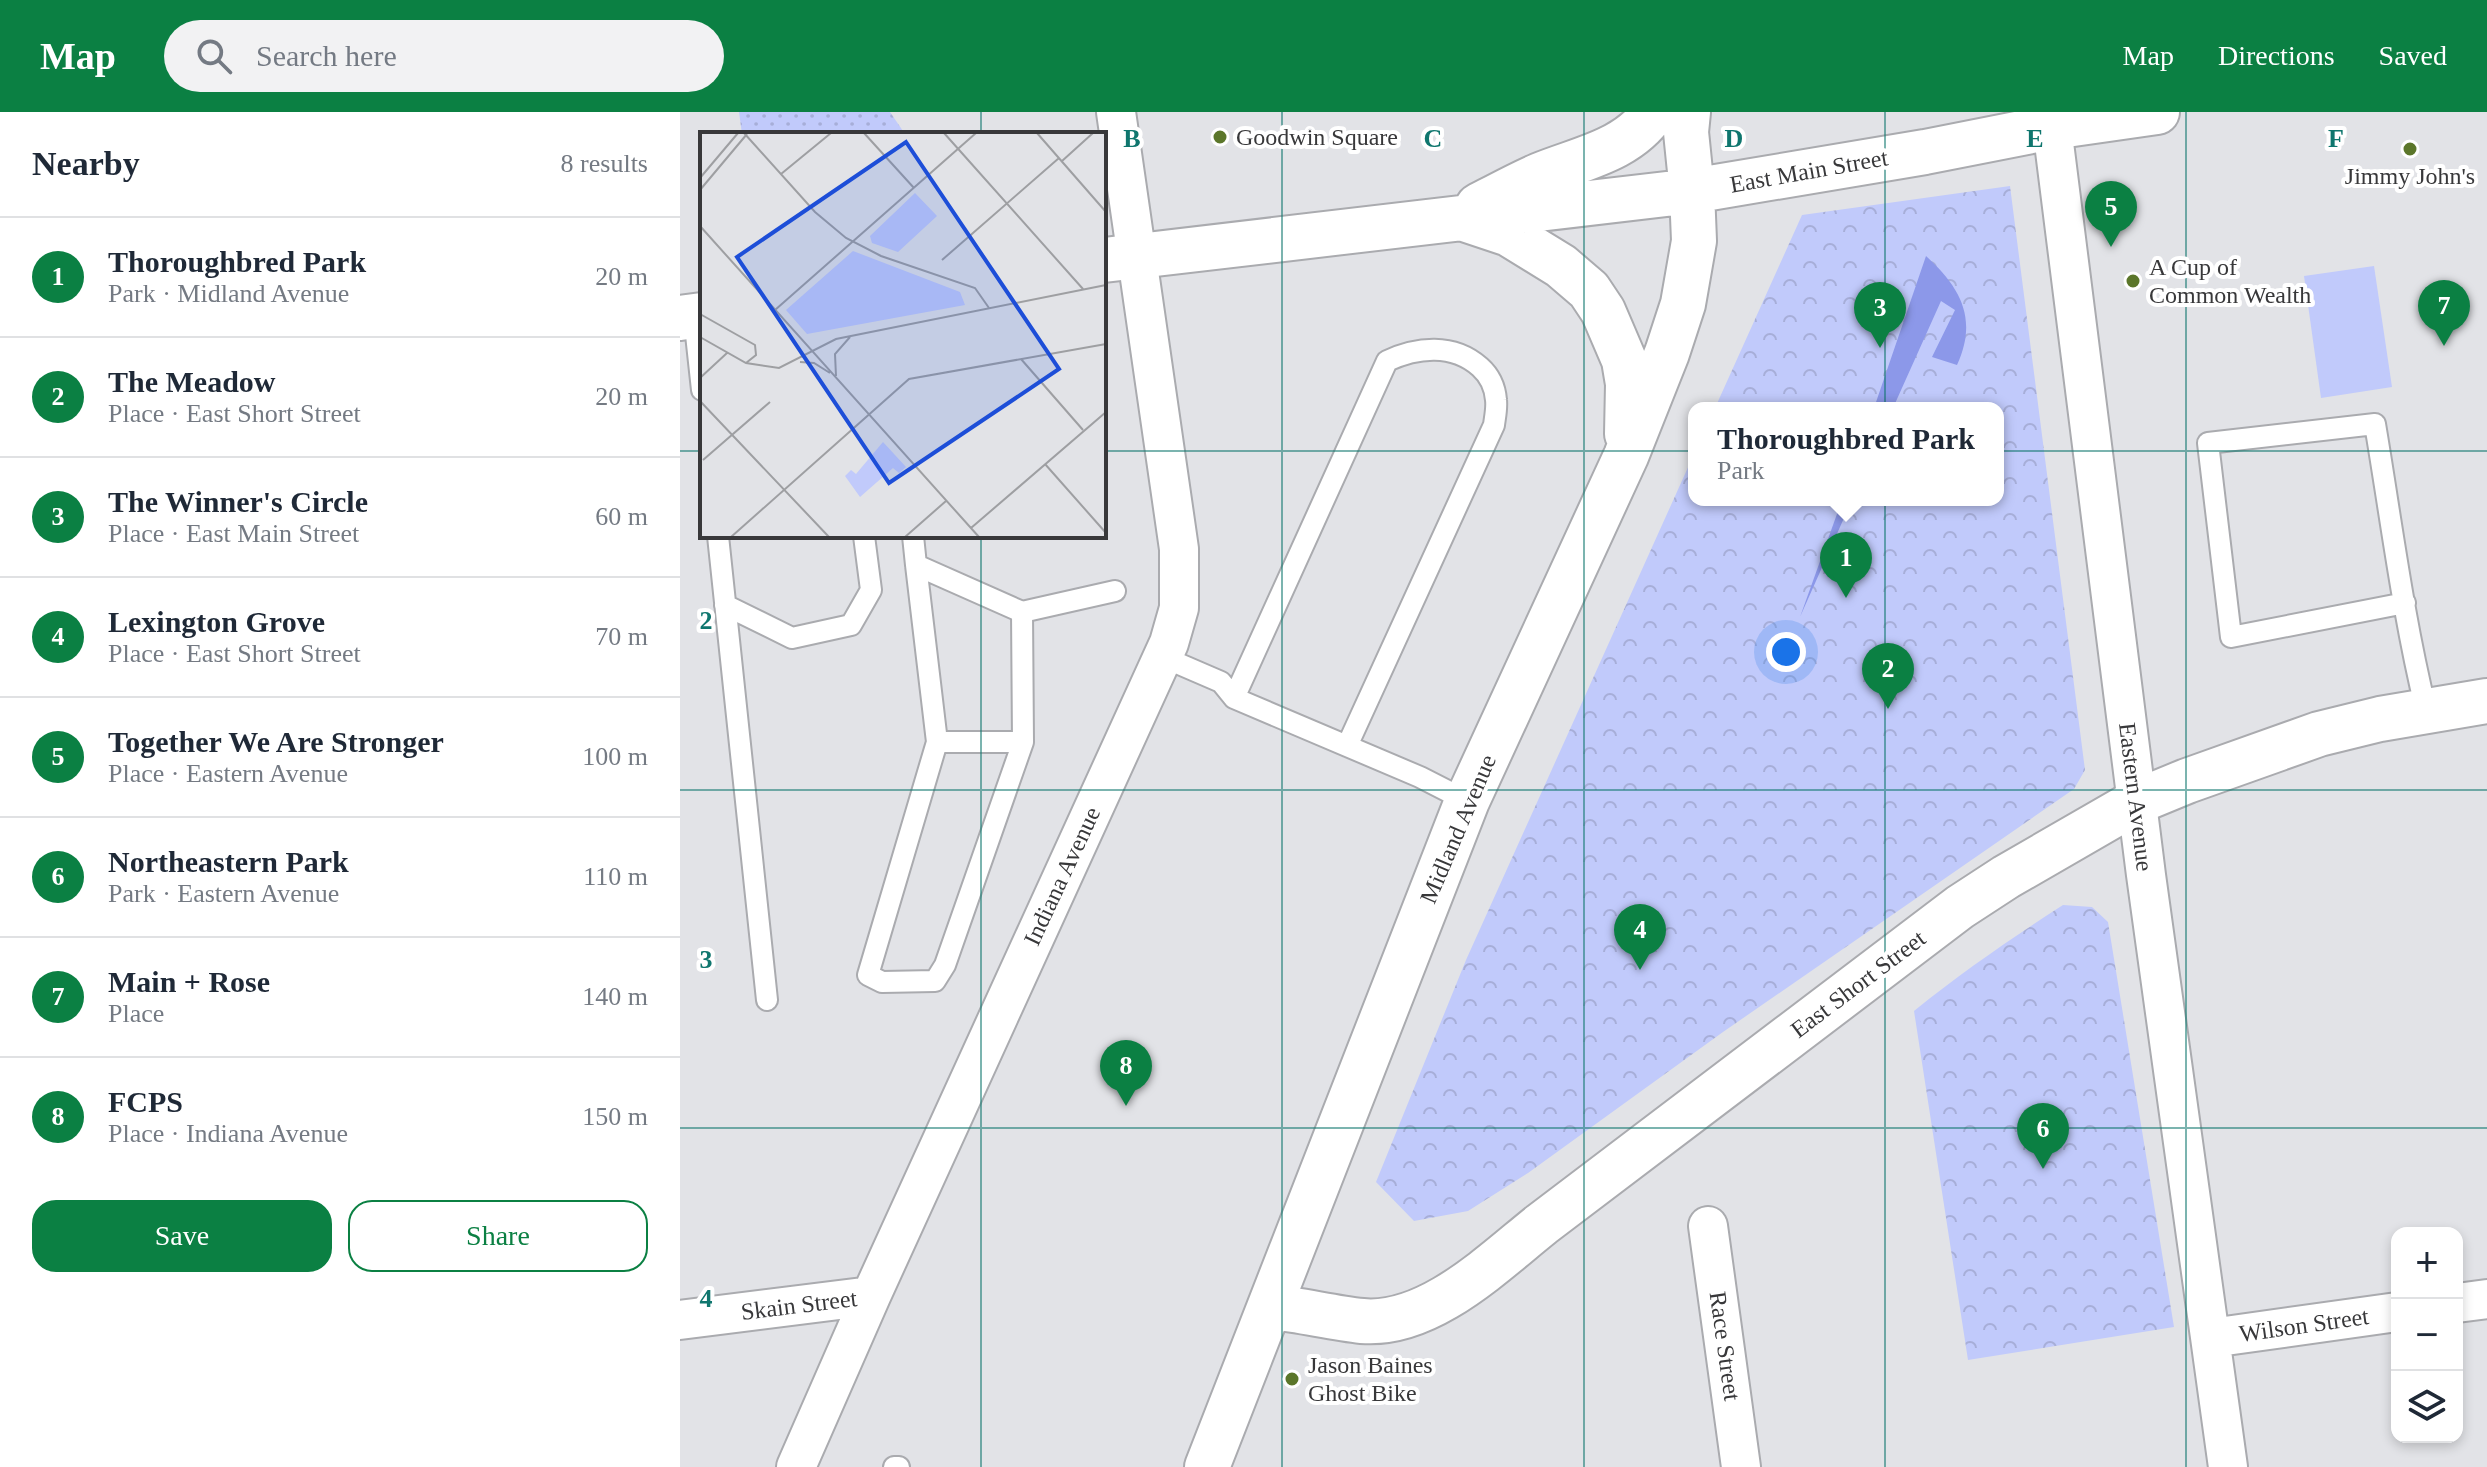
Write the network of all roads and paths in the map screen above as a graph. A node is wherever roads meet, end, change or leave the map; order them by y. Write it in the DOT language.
graph roads {
  1 [pos="1116,112"];
  2 [pos="1654,112"];
  3 [pos="1688,112"];
  4 [pos="2157,112"];
  5 [pos="2052,127"];
  6 [pos="1692,191"];
  7 [pos="1459,217"];
  8 [pos="1120,258"];
  9 [pos="692,316"];
  10 [pos="700,375"];
  11 [pos="1626,456"];
  12 [pos="718,538"];
  13 [pos="864,538"];
  14 [pos="913,538"];
  15 [pos="916,565"];
  16 [pos="1115,591"];
  17 [pos="2405,603"];
  18 [pos="725,605"];
  19 [pos="1022,612"];
  20 [pos="1163,657"];
  21 [pos="1234,698"];
  22 [pos="2487,701"];
  23 [pos="2426,710"];
  24 [pos="937,742"];
  25 [pos="1023,742"];
  26 [pos="1347,746"];
  27 [pos="1467,801"];
  28 [pos="2136,802"];
  29 [pos="767,1000"];
  30 [pos="1708,1226"];
  31 [pos="871,1296"];
  32 [pos="2487,1299"];
  33 [pos="2463,1302"];
  34 [pos="1271,1307"];
  35 [pos="2391,1313"];
  36 [pos="680,1320"];
  37 [pos="2211,1338"];
  38 [pos="796,1467"];
  39 [pos="1207,1467"];
  40 [pos="1741,1467"];
  41 [pos="2228,1467"];
  1 -- 8 [label="street, Indiana Avenue"];
  2 -- 7 [label="main road"];
  3 -- 6 [label="main road, Midland Avenue"];
  4 -- 5 [label="main road, East Main Street"];
  5 -- 6 [label="main road, East Main Street"];
  5 -- 28 [label="street, Eastern Avenue"];
  6 -- 7 [label="main road, East Main Street"];
  6 -- 11 [label="main road, Midland Avenue"];
  7 -- 8 [label="main road, East Main Street"];
  7 -- 11 [label="main road, East Main Street"];
  8 -- 20 [label="street, Indiana Avenue"];
  9 -- 10 [label="lane"];
  11 -- 27 [label="main road, Midland Avenue"];
  12 -- 18 [label="lane"];
  13 -- 18 [label="lane"];
  14 -- 15 [label="lane"];
  15 -- 19 [label="lane"];
  15 -- 24 [label="lane"];
  16 -- 19 [label="lane"];
  17 -- 17 [label="lane"];
  17 -- 23 [label="lane"];
  18 -- 29 [label="lane"];
  19 -- 25 [label="lane"];
  20 -- 21 [label="lane"];
  20 -- 31 [label="street, Indiana Avenue"];
  21 -- 26 [label="lane"];
  21 -- 26 [label="lane"];
  22 -- 23 [label="main road, East Short Street"];
  23 -- 28 [label="main road, East Short Street"];
  24 -- 25 [label="lane"];
  24 -- 25 [label="lane"];
  26 -- 27 [label="lane"];
  27 -- 34 [label="main road, Midland Avenue"];
  28 -- 34 [label="main road, East Short Street"];
  28 -- 37 [label="street, Eastern Avenue"];
  30 -- 40 [label="street, Race Street"];
  31 -- 36 [label="street, Skain Street"];
  31 -- 38 [label="street, Indiana Avenue"];
  32 -- 33 [label="street"];
  34 -- 39 [label="main road, Midland Avenue"];
  35 -- 37 [label="street, Wilson Street"];
  37 -- 41 [label="street, Eastern Avenue"];
}
